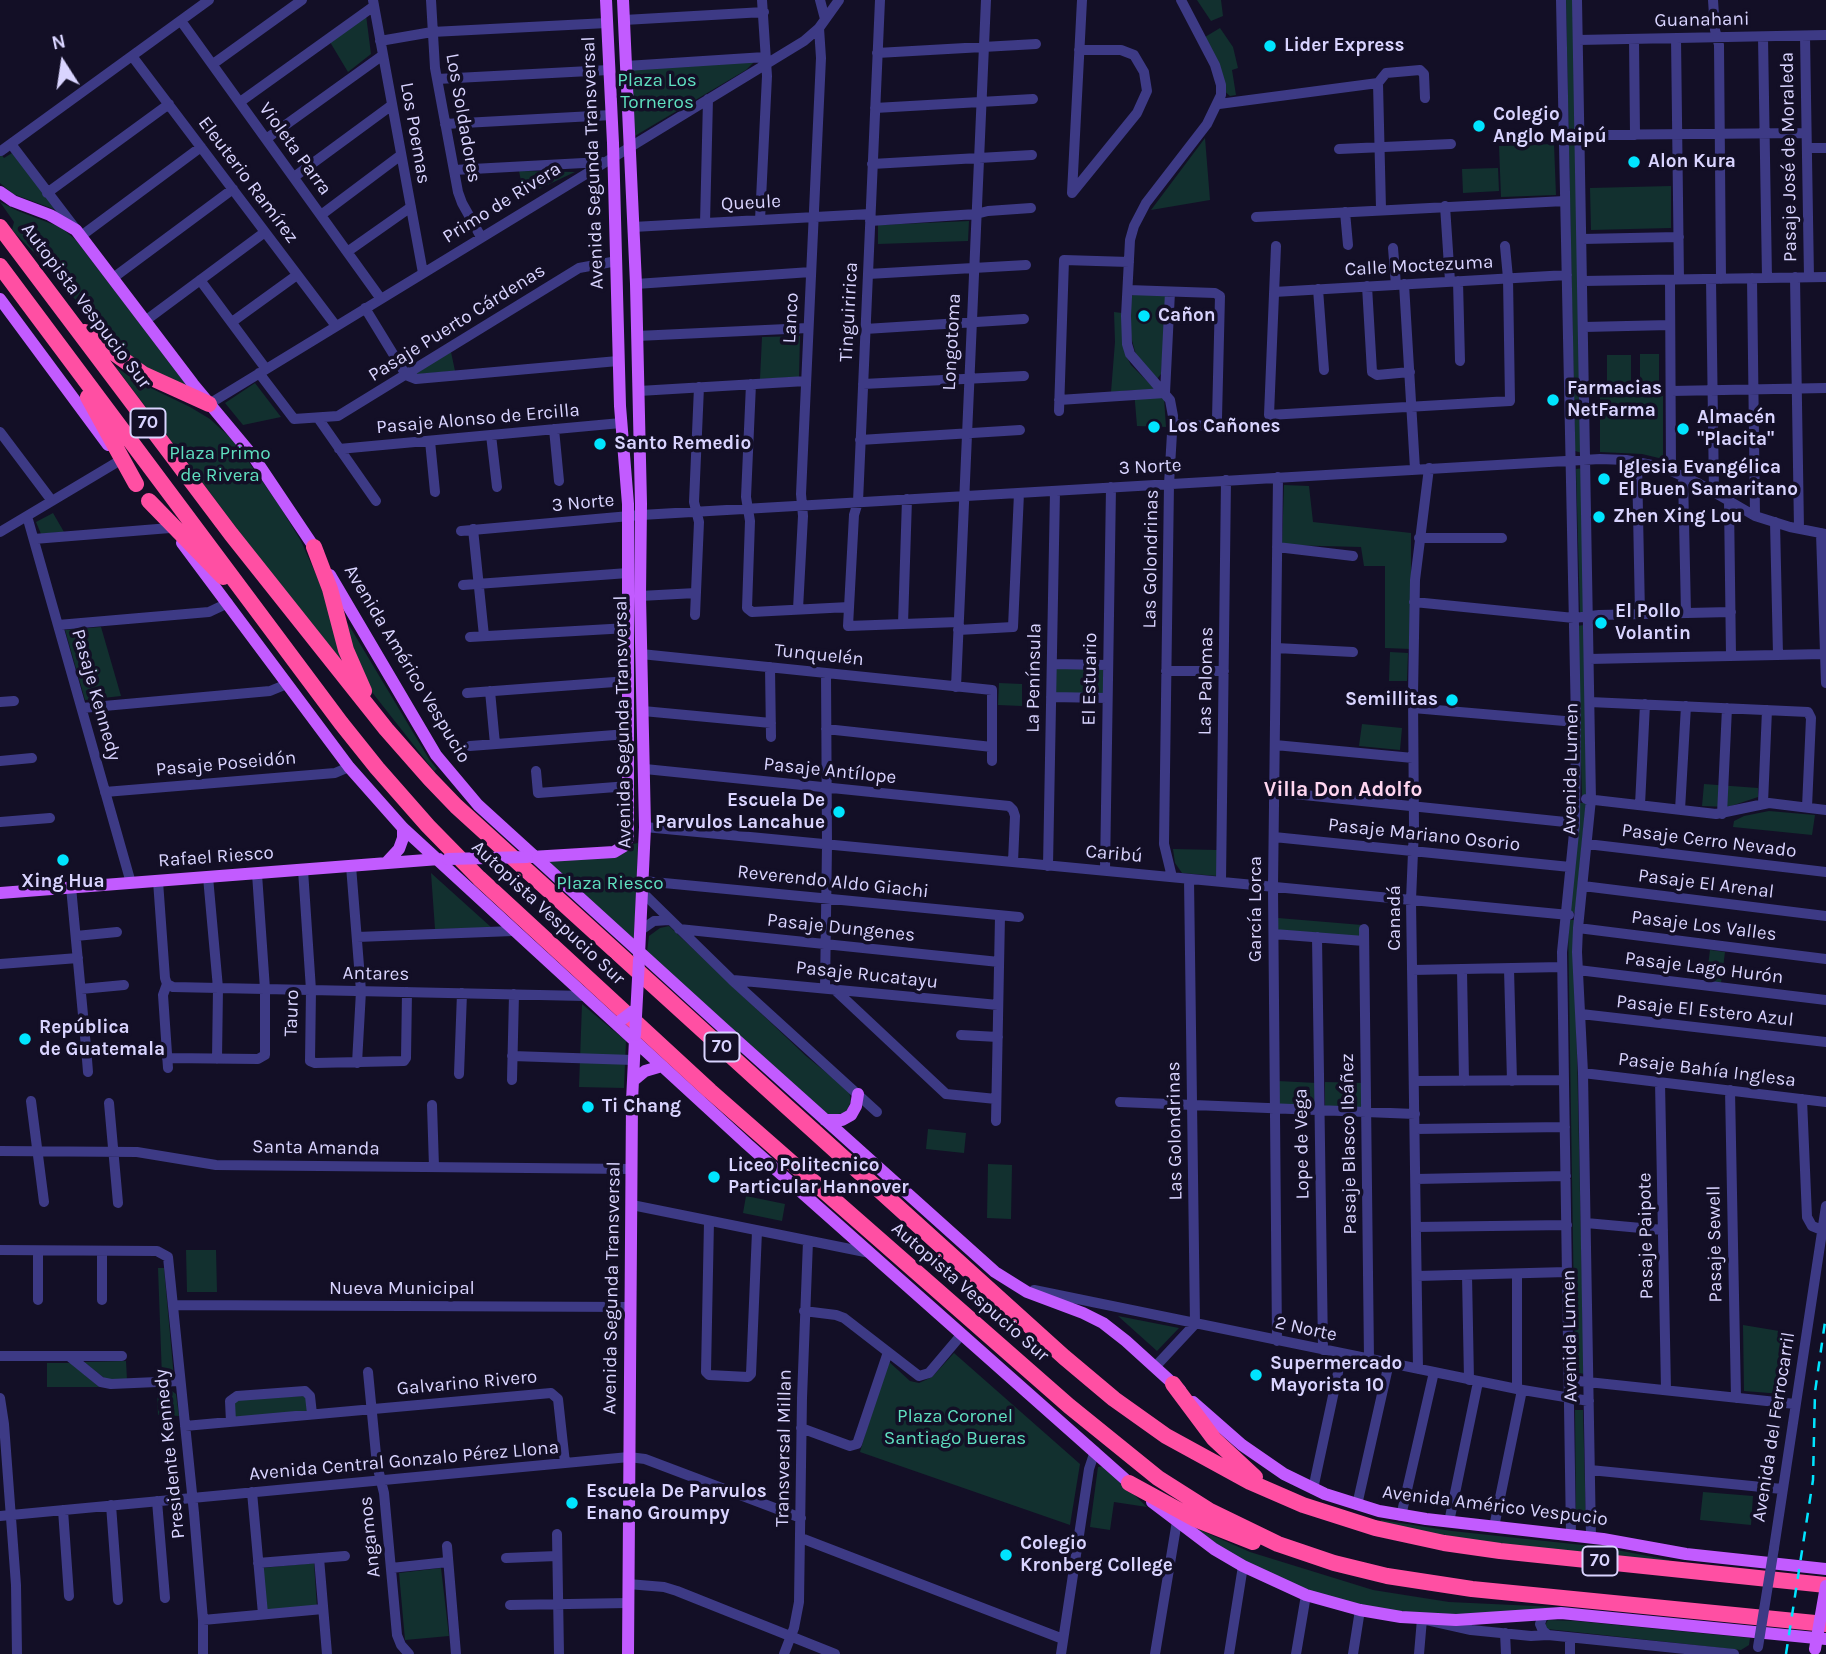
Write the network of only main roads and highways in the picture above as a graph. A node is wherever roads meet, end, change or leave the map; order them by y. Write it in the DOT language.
graph roads {
  1 [pos="606,0"];
  2 [pos="623,0"];
  3 [pos="0,192"];
  4 [pos="0,227"];
  5 [pos="0,266"];
  6 [pos="0,299"];
  7 [pos="64,312"];
  8 [pos="57,342"];
  9 [pos="209,404"];
  10 [pos="136,484"];
  11 [pos="149,500"];
  12 [pos="635,516"];
  13 [pos="314,547"];
  14 [pos="272,629"];
  15 [pos="386,729"];
  16 [pos="403,828"];
  17 [pos="532,857"];
  18 [pos="471,858"];
  19 [pos="442,859"];
  20 [pos="385,863"];
  21 [pos="460,877"];
  22 [pos="0,893"];
  23 [pos="639,956"];
  24 [pos="636,1009"];
  25 [pos="617,1022"];
  26 [pos="635,1039"];
  27 [pos="662,1066"];
  28 [pos="633,1081"];
  29 [pos="858,1094"];
  30 [pos="825,1120"];
  31 [pos="1173,1384"];
  32 [pos="1129,1483"];
  33 [pos="1279,1495"];
  34 [pos="1303,1553"];
  35 [pos="1826,1569"];
  36 [pos="1826,1586"];
  37 [pos="1826,1623"];
  38 [pos="1826,1639"];
  39 [pos="1815,1652"];
  40 [pos="628,1654"];
  1 -- 12 [label="main road, Avenida Segunda Transversal"];
  2 -- 12 [label="main road, Avenida Segunda Transversal"];
  3 -- 9 [label="main road, Avenida Américo Vespucio"];
  4 -- 7 [label="highway, Autopista Vespucio Sur / 70"];
  5 -- 8 [label="highway, Autopista Vespucio Sur / 70"];
  6 -- 10 [label="main road"];
  7 -- 9 [label="highway"];
  7 -- 15 [label="highway, Autopista Vespucio Sur / 70"];
  8 -- 10 [label="highway"];
  8 -- 14 [label="highway, Autopista Vespucio Sur / 70"];
  9 -- 13 [label="main road, Avenida Américo Vespucio"];
  10 -- 11 [label="main road"];
  11 -- 14 [label="highway"];
  11 -- 16 [label="main road"];
  12 -- 17 [label="main road, Avenida Segunda Transversal"];
  12 -- 23 [label="main road, Avenida Segunda Transversal"];
  13 -- 15 [label="highway"];
  13 -- 17 [label="main road, Avenida Américo Vespucio"];
  14 -- 34 [label="highway, Autopista Vespucio Sur / 70"];
  15 -- 33 [label="highway, Autopista Vespucio Sur / 70"];
  16 -- 19 [label="main road"];
  16 -- 20 [label="main road"];
  17 -- 18 [label="main road, Avenida Segunda Transversal, bridge"];
  17 -- 23 [label="main road, Avenida Américo Vespucio"];
  18 -- 19 [label="main road, Avenida Segunda Transversal, bridge"];
  18 -- 21 [label="main road"];
  19 -- 20 [label="main road, Rafael Riesco"];
  19 -- 21 [label="main road"];
  20 -- 22 [label="main road, Rafael Riesco"];
  21 -- 25 [label="main road"];
  23 -- 24 [label="main road, Avenida Segunda Transversal, bridge"];
  23 -- 30 [label="main road, Avenida Américo Vespucio"];
  24 -- 25 [label="main road, bridge"];
  24 -- 26 [label="main road, Avenida Segunda Transversal, bridge"];
  25 -- 26 [label="main road"];
  26 -- 27 [label="main road"];
  26 -- 28 [label="main road, Avenida Segunda Transversal"];
  27 -- 28 [label="main road"];
  27 -- 32 [label="main road"];
  28 -- 40 [label="main road, Avenida Segunda Transversal"];
  29 -- 30 [label="main road"];
  30 -- 31 [label="main road, Avenida Américo Vespucio"];
  31 -- 33 [label="highway"];
  31 -- 35 [label="main road, Avenida Américo Vespucio"];
  32 -- 34 [label="highway"];
  32 -- 38 [label="main road"];
  33 -- 36 [label="highway, Autopista Vespucio Sur / 70"];
  34 -- 37 [label="highway, Autopista Vespucio Sur / 70"];
  36 -- 39 [label="main road, bridge"];
}
